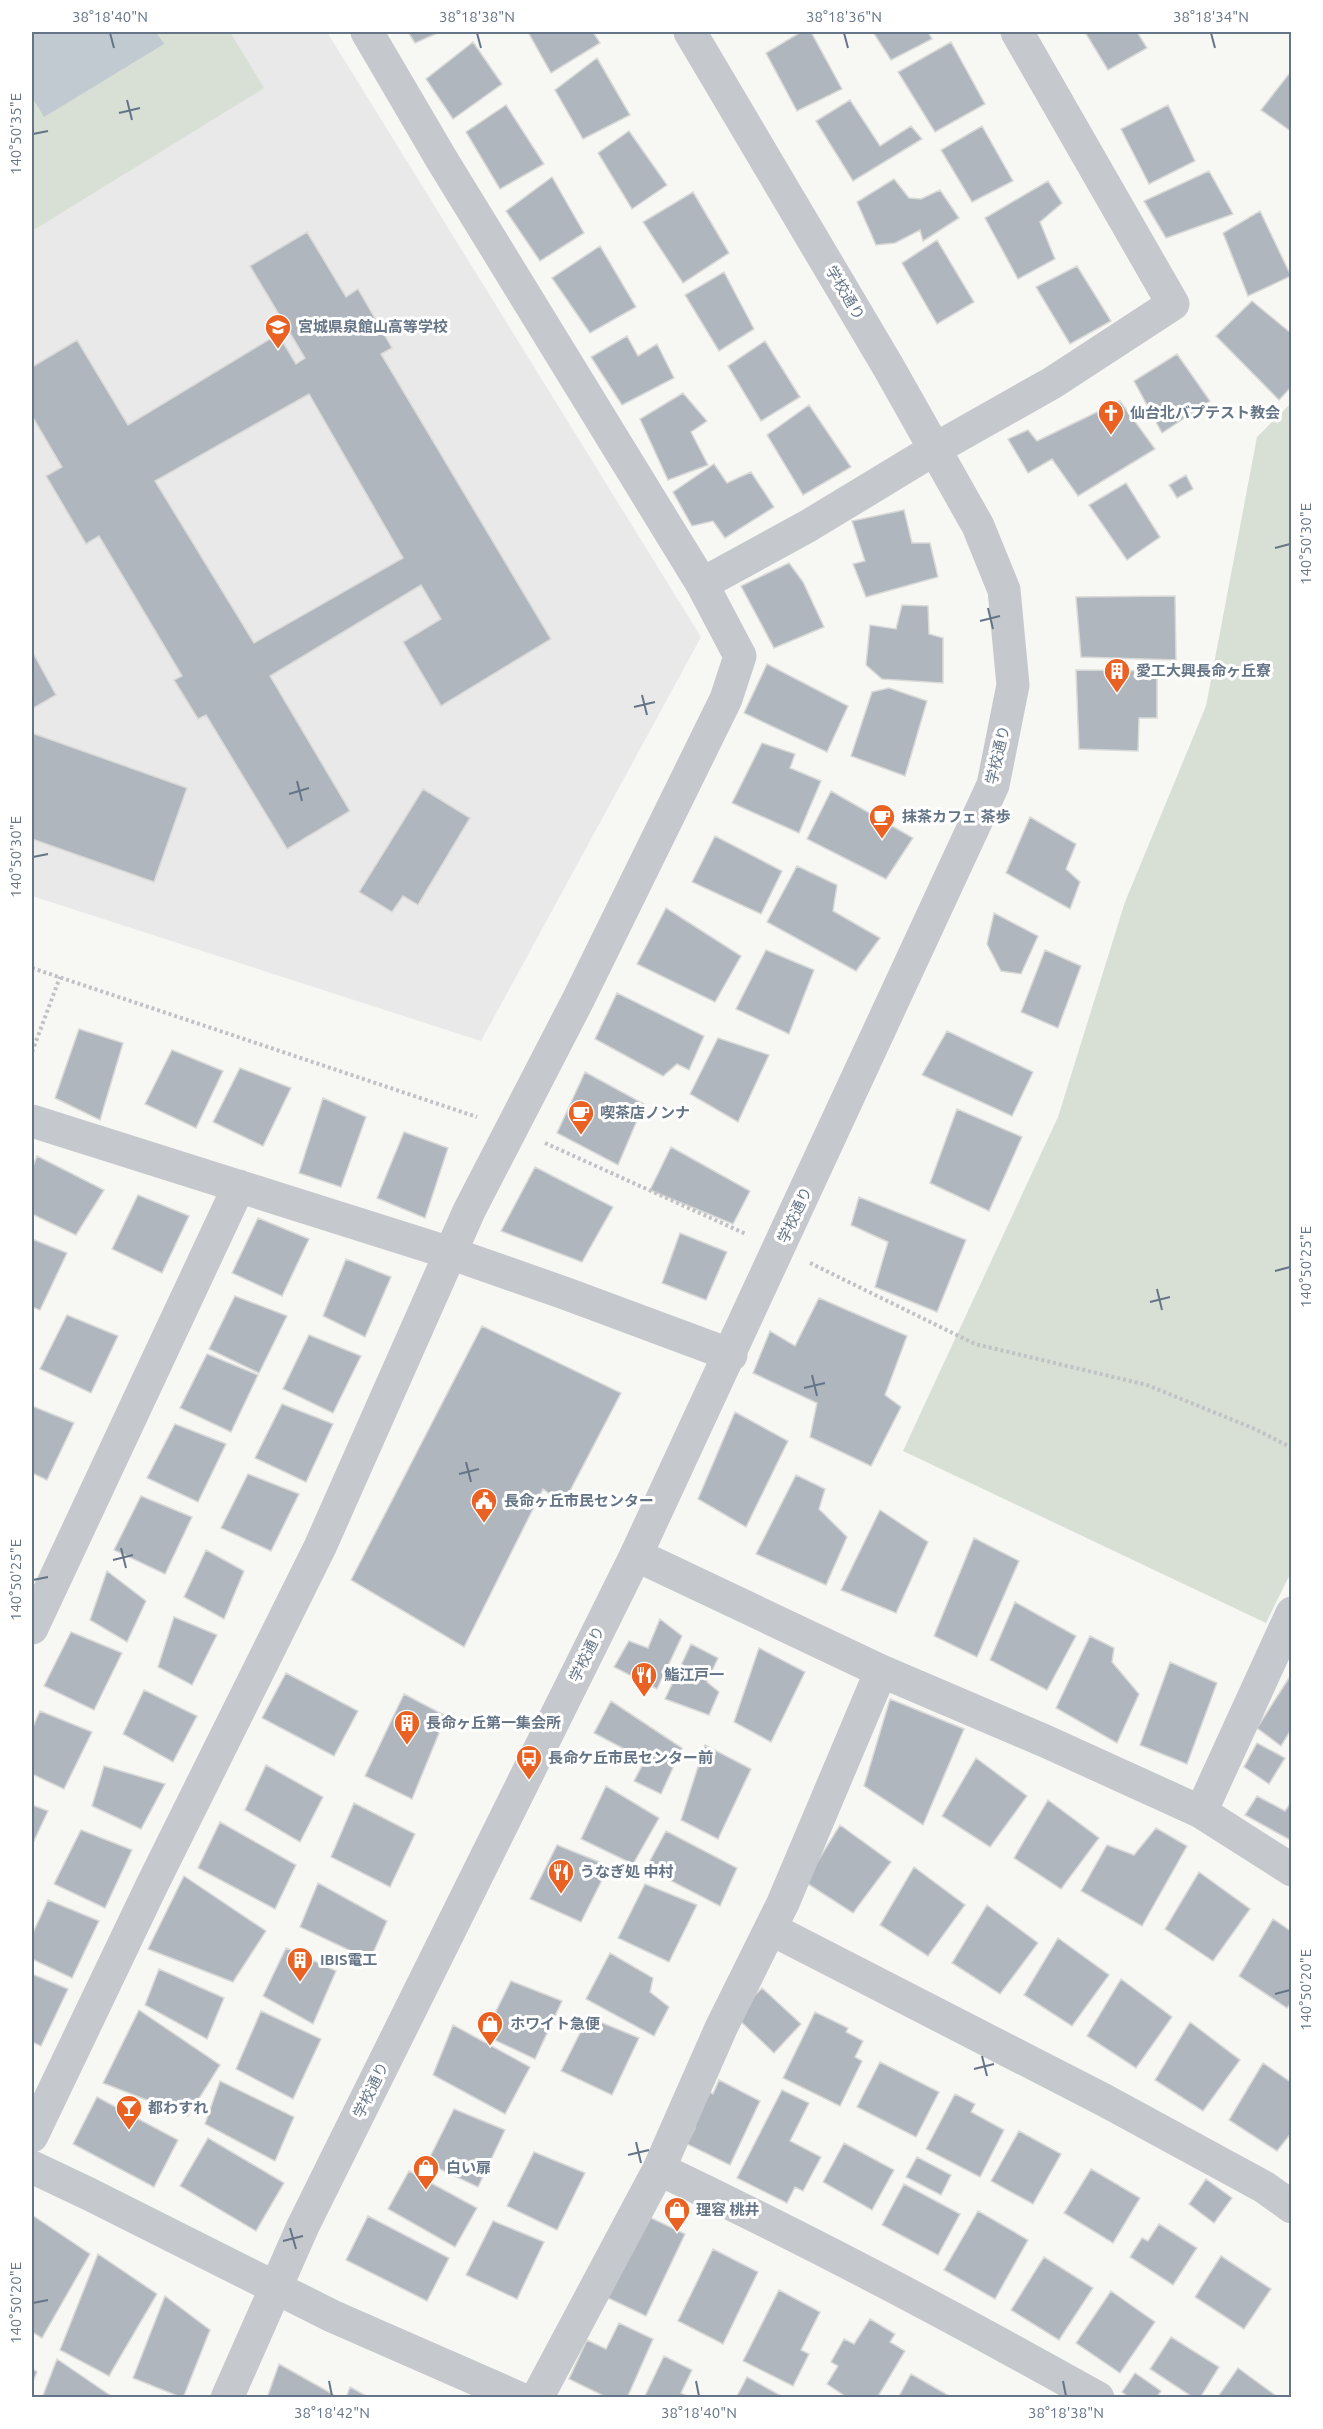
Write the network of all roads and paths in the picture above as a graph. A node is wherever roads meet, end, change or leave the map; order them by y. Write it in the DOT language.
graph roads {
  1 [pos="367,32"];
  2 [pos="690,32"];
  3 [pos="1017,32"];
  4 [pos="935,449"];
  5 [pos="702,584"];
  6 [pos="32,968"];
  7 [pos="60,977"];
  8 [pos="32,1052"];
  9 [pos="32,1121"];
  10 [pos="512,1128"];
  11 [pos="238,1186"];
  12 [pos="780,1249"];
  13 [pos="450,1253"];
  14 [pos="731,1355"];
  15 [pos="1292,1448"];
  16 [pos="636,1555"];
  17 [pos="1292,1613"];
  18 [pos="32,1628"];
  19 [pos="881,1671"];
  20 [pos="1201,1812"];
  21 [pos="1292,1870"];
  22 [pos="771,1929"];
  23 [pos="32,2136"];
  24 [pos="32,2167"];
  25 [pos="659,2169"];
  26 [pos="1292,2206"];
  27 [pos="275,2288"];
  28 [pos="227,2397"];
  29 [pos="519,2397"];
  30 [pos="537,2397"];
  31 [pos="1098,2397"];
  1 -- 5 [label="street"];
  2 -- 4 [label="street, 学校通り"];
  3 -- 4 [label="street"];
  4 -- 5 [label="street"];
  4 -- 12 [label="street, 学校通り"];
  5 -- 10 [label="street"];
  6 -- 7 [label="path"];
  7 -- 8 [label="path"];
  7 -- 10 [label="path"];
  9 -- 11 [label="street"];
  10 -- 12 [label="path"];
  10 -- 13 [label="street"];
  11 -- 13 [label="street"];
  11 -- 18 [label="street"];
  12 -- 14 [label="street, 学校通り"];
  12 -- 15 [label="path"];
  13 -- 14 [label="street"];
  13 -- 23 [label="street"];
  14 -- 16 [label="street, 学校通り"];
  16 -- 19 [label="street"];
  16 -- 27 [label="street, 学校通り"];
  17 -- 20 [label="street"];
  19 -- 20 [label="street"];
  19 -- 22 [label="street"];
  20 -- 21 [label="street"];
  22 -- 25 [label="street"];
  22 -- 26 [label="street"];
  24 -- 27 [label="street"];
  25 -- 30 [label="street"];
  25 -- 31 [label="street"];
  27 -- 28 [label="street, 学校通り"];
  27 -- 29 [label="street"];
}
